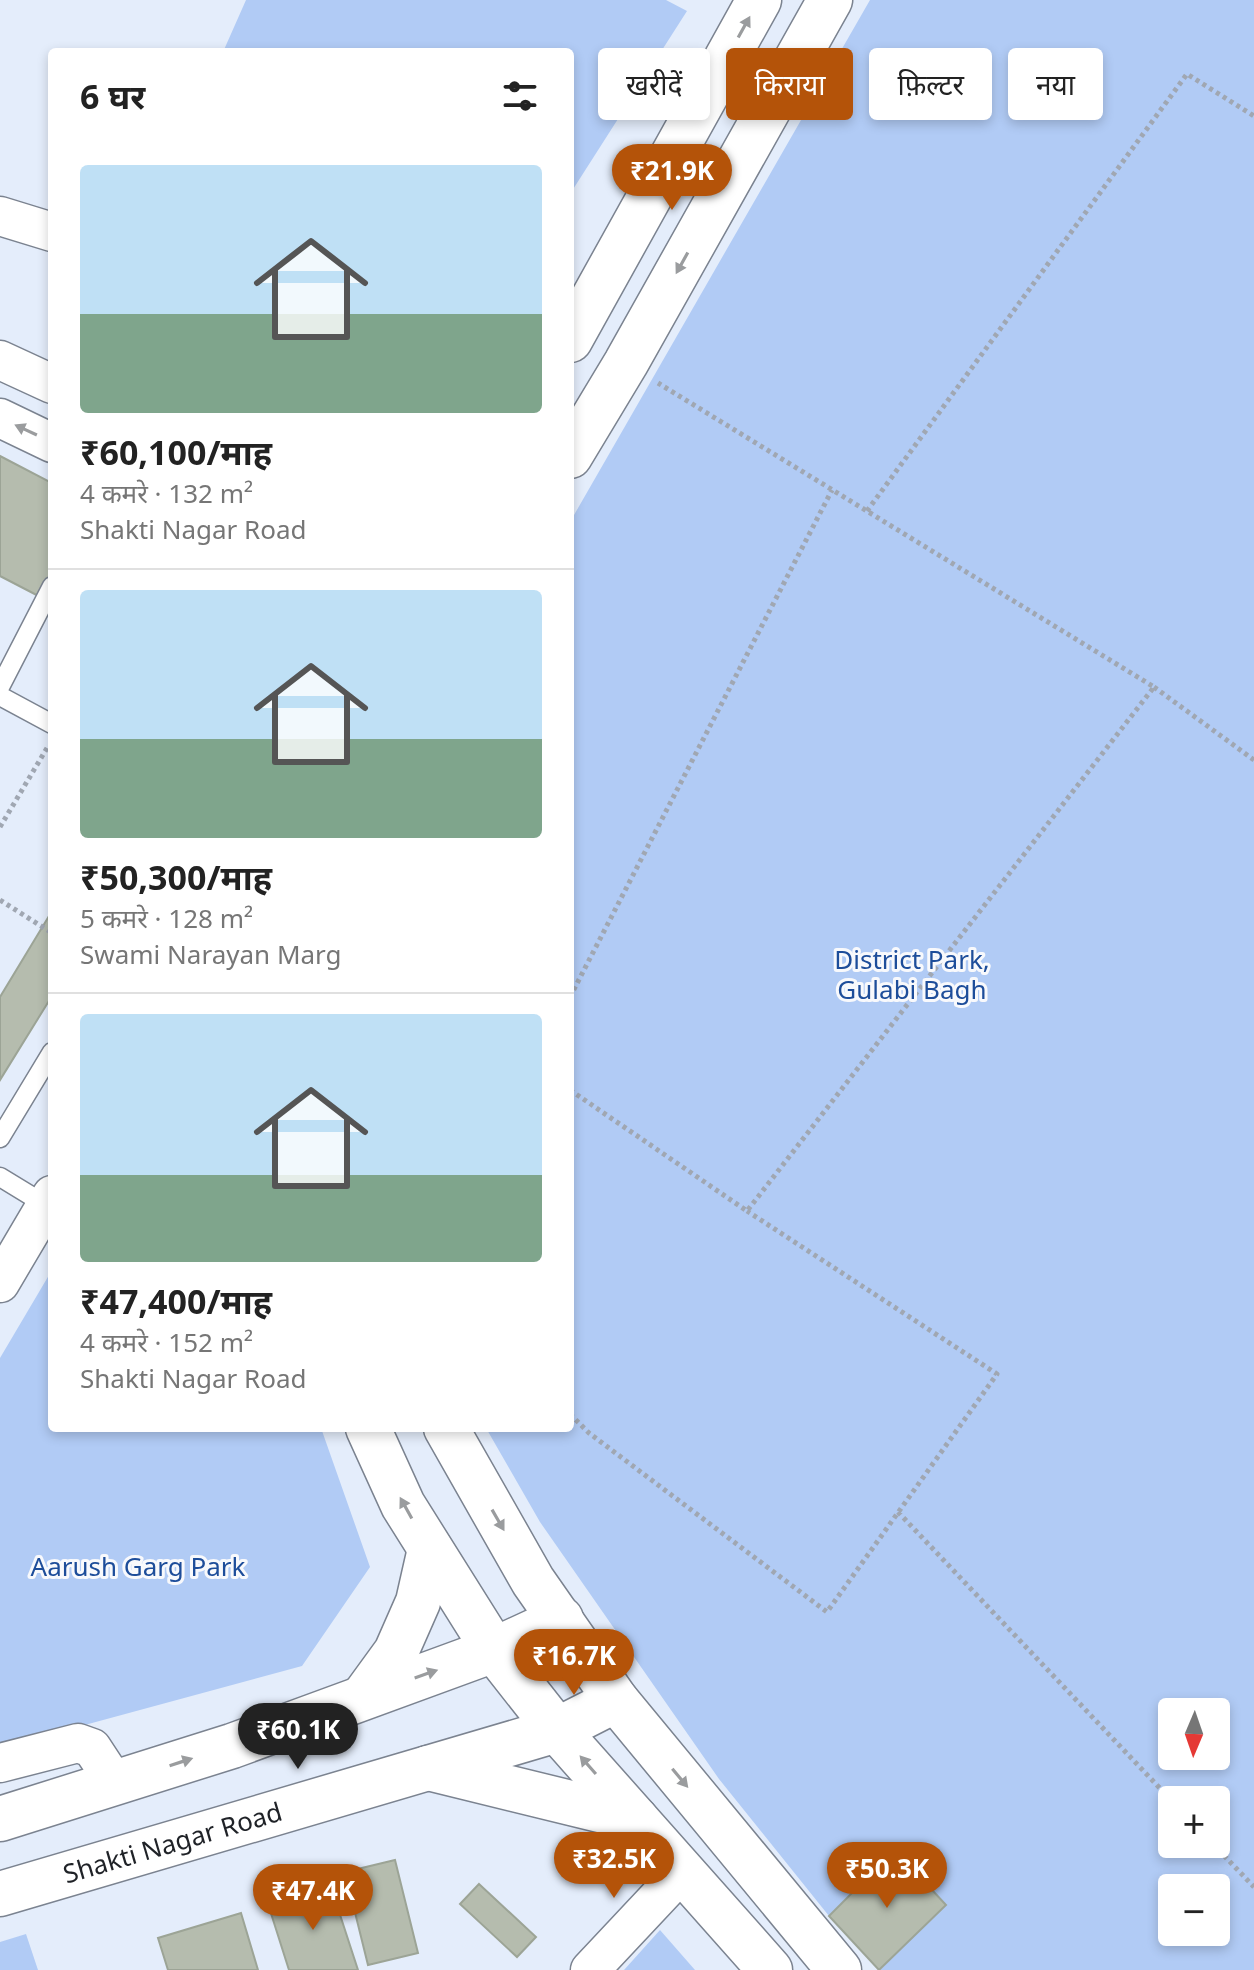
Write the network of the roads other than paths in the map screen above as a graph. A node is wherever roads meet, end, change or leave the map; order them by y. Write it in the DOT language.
graph roads {
  1 [pos="759,0"];
  2 [pos="830,0"];
  3 [pos="0,216"];
  4 [pos="48,231"];
  5 [pos="574,333"];
  6 [pos="0,360"];
  7 [pos="48,382"];
  8 [pos="0,418"];
  9 [pos="48,441"];
  10 [pos="574,449"];
  11 [pos="48,594"];
  12 [pos="0,687"];
  13 [pos="0,696"];
  14 [pos="48,722"];
  15 [pos="48,1059"];
  16 [pos="0,1138"];
  17 [pos="0,1177"];
  18 [pos="48,1200"];
  19 [pos="48,1202"];
  20 [pos="0,1283"];
  21 [pos="370,1432"];
  22 [pos="448,1432"];
  23 [pos="430,1549"];
  24 [pos="561,1619"];
  25 [pos="494,1650"];
  26 [pos="364,1696"];
  27 [pos="616,1700"];
  28 [pos="557,1730"];
  29 [pos="0,1763"];
  30 [pos="426,1768"];
  31 [pos="115,1783"];
  32 [pos="0,1819"];
  33 [pos="636,1819"];
  34 [pos="682,1872"];
  35 [pos="8,1896"];
  36 [pos="590,1970"];
  37 [pos="770,1970"];
  38 [pos="839,1970"];
  5 -- 1 [label="main road, one-way"];
  2 -- 10 [label="main road, one-way"];
  3 -- 4 [label="street"];
  6 -- 7 [label="street"];
  9 -- 8 [label="street, one-way"];
  11 -- 12 [label="lane"];
  13 -- 14 [label="lane"];
  15 -- 16 [label="lane"];
  17 -- 18 [label="lane"];
  19 -- 20 [label="street"];
  23 -- 21 [label="main road, one-way"];
  22 -- 24 [label="main road, one-way"];
  23 -- 25 [label="main road"];
  23 -- 26 [label="main road"];
  24 -- 25 [label="main road"];
  24 -- 27 [label="main road"];
  26 -- 25 [label="main road, one-way"];
  25 -- 28 [label="main road"];
  31 -- 26 [label="main road, one-way"];
  27 -- 28 [label="main road, Shakti Nagar Road"];
  27 -- 38 [label="main road, one-way"];
  28 -- 30 [label="main road, Shakti Nagar Road"];
  33 -- 28 [label="main road, one-way"];
  29 -- 31 [label="street"];
  30 -- 33 [label="main road"];
  30 -- 35 [label="main road, Shakti Nagar Road"];
  31 -- 32 [label="main road"];
  33 -- 34 [label="main road"];
  34 -- 36 [label="street"];
  34 -- 37 [label="main road"];
}
